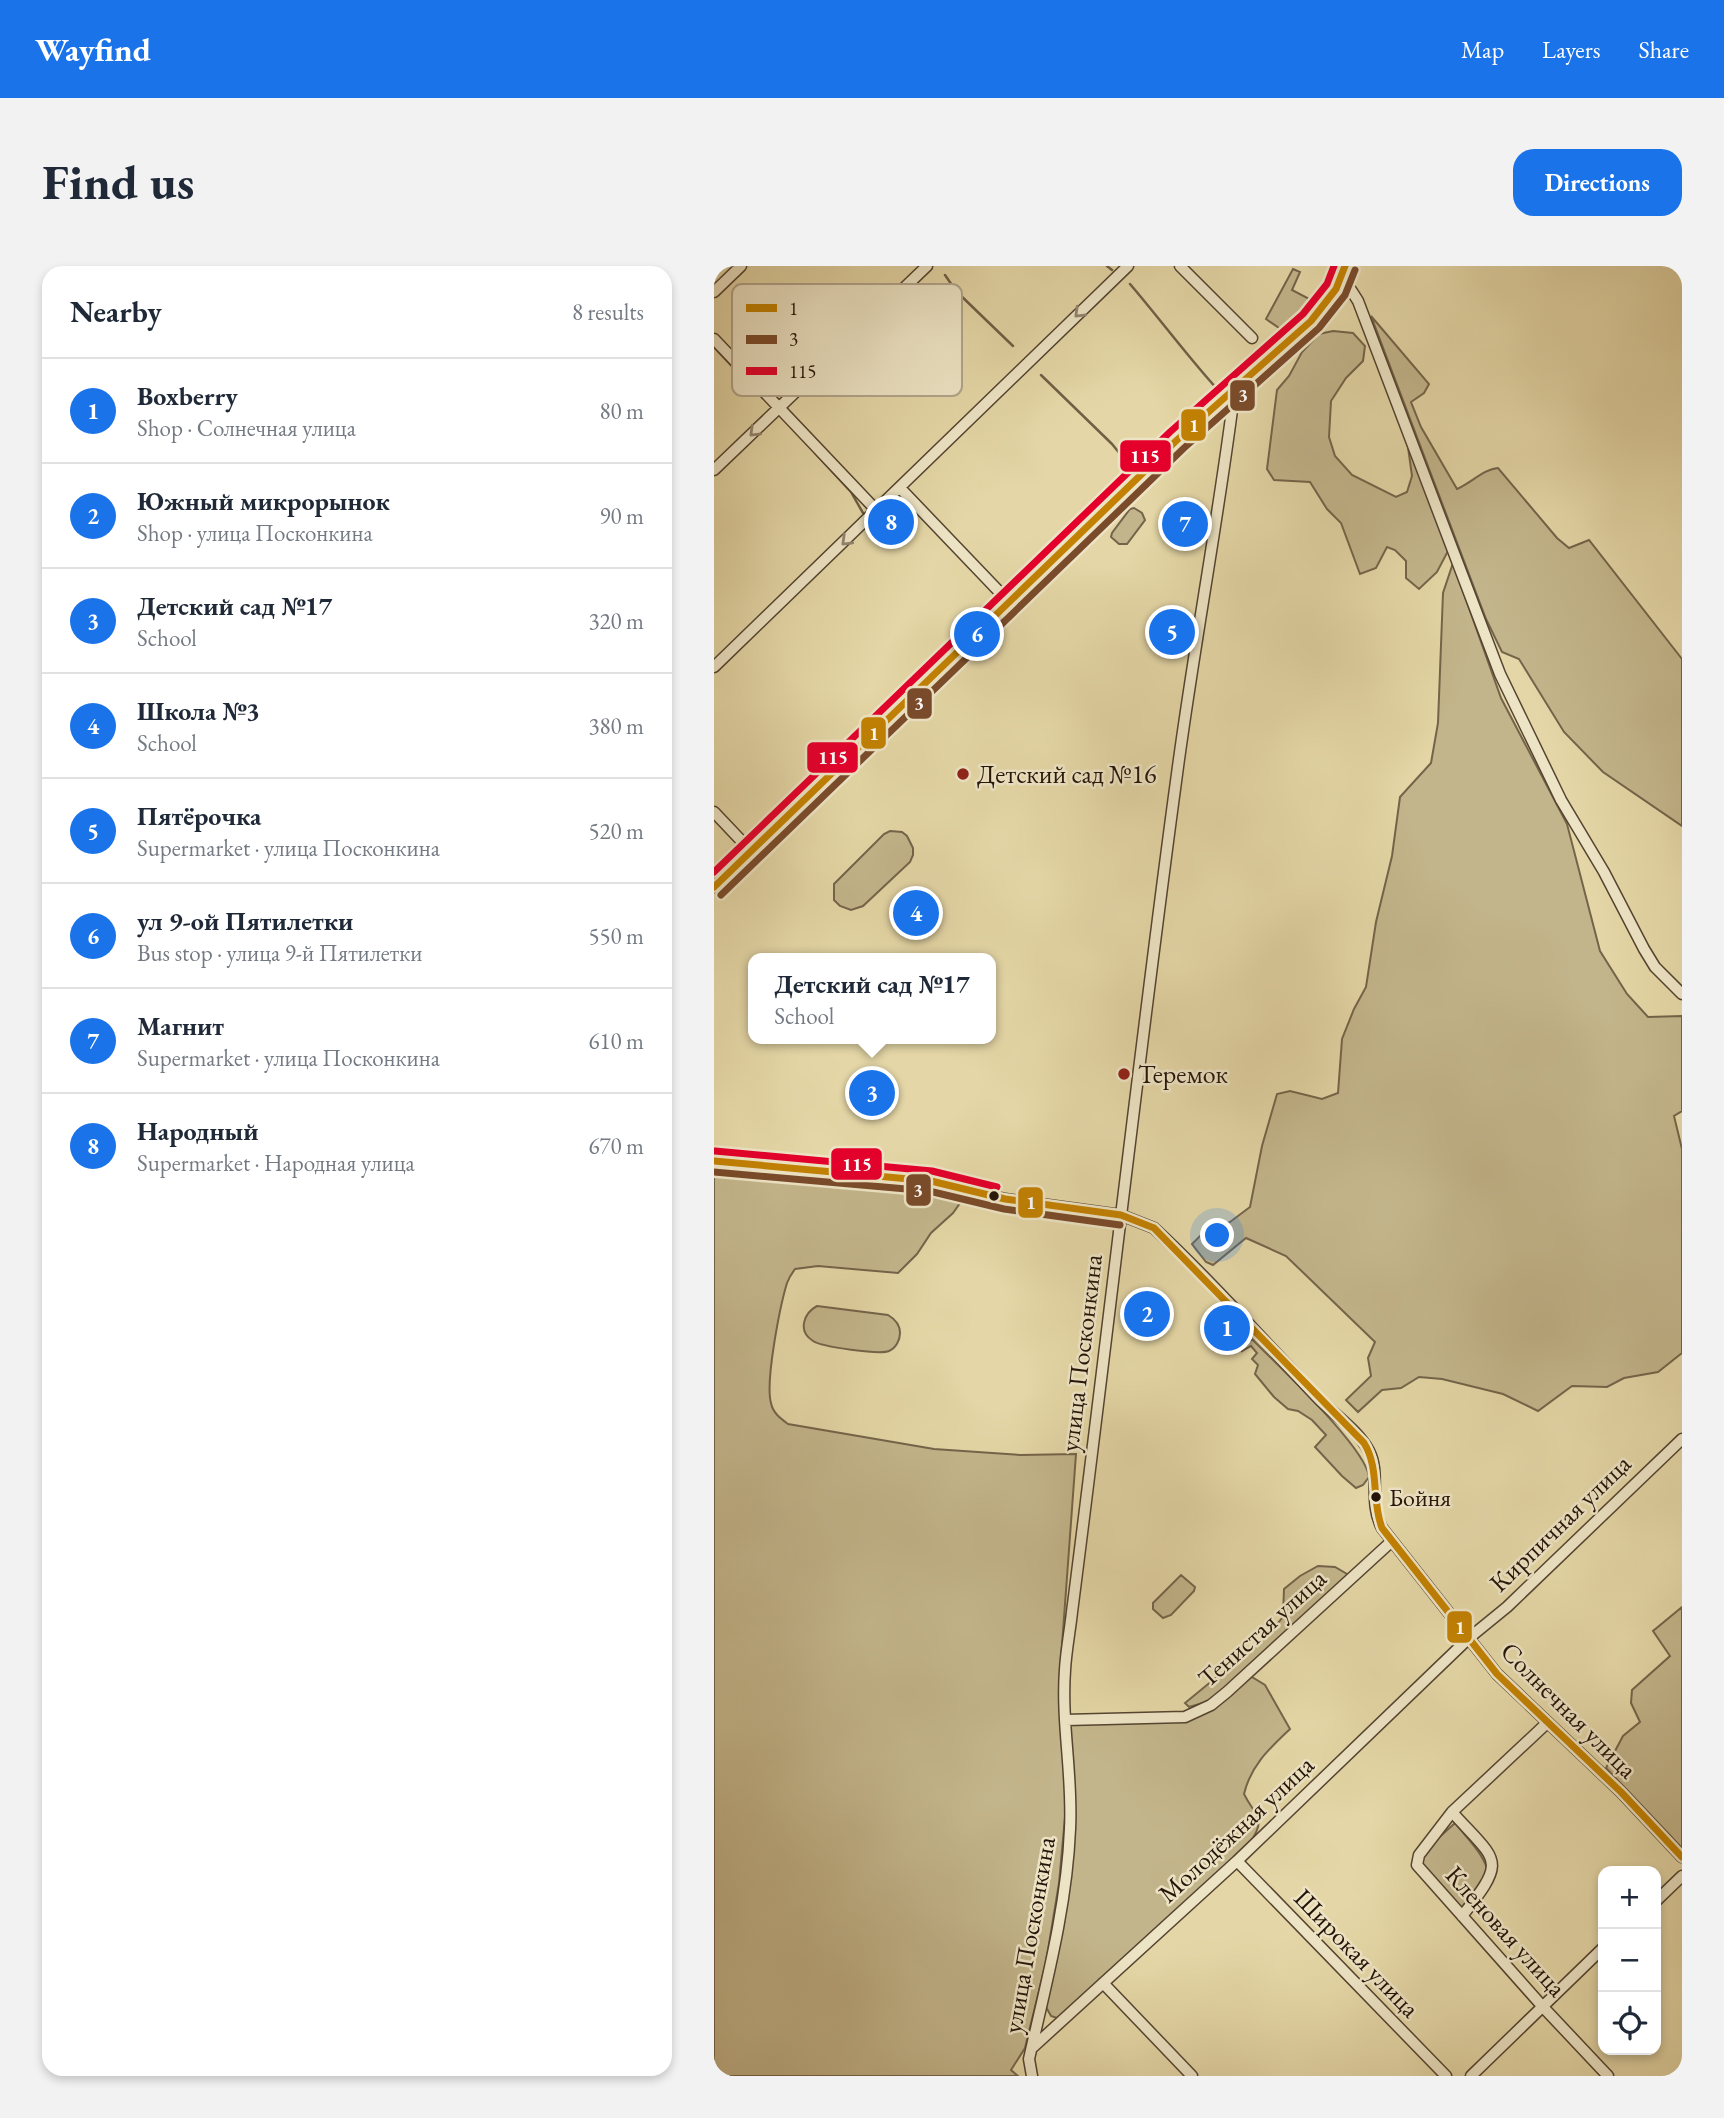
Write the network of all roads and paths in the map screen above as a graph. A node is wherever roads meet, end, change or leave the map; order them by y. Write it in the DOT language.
graph roads {
  1 [pos="741,266"];
  2 [pos="927,266"];
  3 [pos="1128,266"];
  4 [pos="1180,266"];
  5 [pos="1345,266"];
  6 [pos="1339,283"];
  7 [pos="908,284"];
  8 [pos="714,292"];
  9 [pos="1252,338"];
  10 [pos="714,339"];
  11 [pos="732,358"];
  12 [pos="1238,385"];
  13 [pos="768,396"];
  14 [pos="791,396"];
  15 [pos="779,407"];
  16 [pos="714,470"];
  17 [pos="900,488"];
  18 [pos="877,511"];
  19 [pos="1009,602"];
  20 [pos="714,667"];
  21 [pos="714,812"];
  22 [pos="751,851"];
  23 [pos="714,887"];
  24 [pos="1682,994"];
  25 [pos="714,1161"];
  26 [pos="1121,1215"];
  27 [pos="1682,1439"];
  28 [pos="1391,1541"];
  29 [pos="1469,1639"];
  30 [pos="1065,1720"];
  31 [pos="1547,1723"];
  32 [pos="1452,1812"];
  33 [pos="1682,1857"];
  34 [pos="1237,1861"];
  35 [pos="1682,1876"];
  36 [pos="1661,1896"];
  37 [pos="1462,1916"];
  38 [pos="1598,1953"];
  39 [pos="1103,1983"];
  40 [pos="1543,2007"];
  41 [pos="1032,2048"];
  42 [pos="1032,2076"];
  43 [pos="1192,2076"];
  44 [pos="1446,2076"];
  45 [pos="1471,2076"];
  46 [pos="1608,2076"];
  1 -- 8 [label="street"];
  2 -- 7 [label="street"];
  3 -- 17 [label="street, one-way"];
  4 -- 9 [label="street"];
  5 -- 6 [label="street"];
  6 -- 12 [label="street"];
  6 -- 24 [label="street"];
  10 -- 11 [label="street"];
  12 -- 19 [label="street"];
  12 -- 26 [label="street, улица Посконкина"];
  13 -- 15 [label="street"];
  14 -- 15 [label="street"];
  15 -- 16 [label="street, one-way"];
  15 -- 18 [label="street"];
  17 -- 18 [label="street"];
  17 -- 19 [label="street"];
  18 -- 20 [label="street, one-way"];
  19 -- 22 [label="street"];
  21 -- 22 [label="street"];
  22 -- 23 [label="street"];
  25 -- 26 [label="street, Солнечная улица"];
  26 -- 28 [label="street, Солнечная улица"];
  26 -- 30 [label="street, улица Посконкина"];
  27 -- 29 [label="street, Кирпичная улица"];
  28 -- 29 [label="street, Солнечная улица"];
  28 -- 30 [label="street, Тенистая улица"];
  29 -- 31 [label="street, Солнечная улица"];
  29 -- 34 [label="street, Молодёжная улица"];
  30 -- 41 [label="street, улица Посконкина"];
  31 -- 32 [label="street, Кленовая улица"];
  31 -- 33 [label="street, Солнечная улица"];
  32 -- 37 [label="street"];
  32 -- 37 [label="street, Кленовая улица"];
  34 -- 39 [label="street, Молодёжная улица"];
  34 -- 44 [label="street, Широкая улица"];
  35 -- 36 [label="street"];
  37 -- 40 [label="street, Кленовая улица"];
  38 -- 40 [label="street"];
  39 -- 41 [label="street, Молодёжная улица"];
  39 -- 43 [label="street"];
  40 -- 45 [label="street"];
  40 -- 46 [label="street, Кленовая улица"];
  41 -- 42 [label="street, улица Посконкина"];
}
